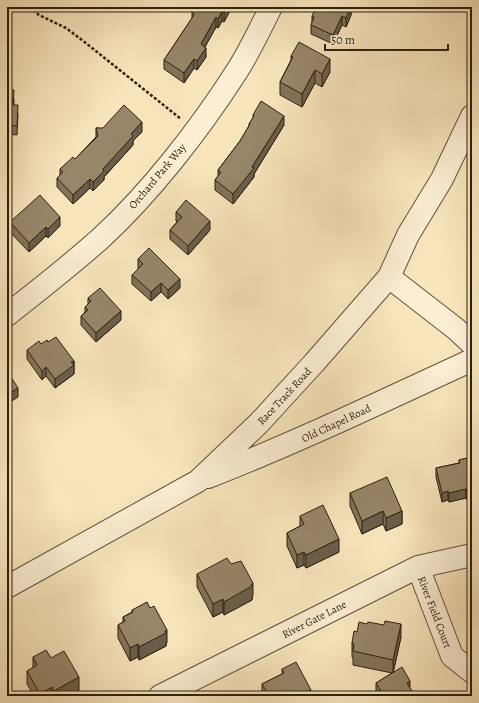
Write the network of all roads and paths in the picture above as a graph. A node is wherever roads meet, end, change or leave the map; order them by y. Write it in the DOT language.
graph roads {
  1 [pos="29,7"];
  2 [pos="271,7"];
  3 [pos="472,116"];
  4 [pos="195,130"];
  5 [pos="389,277"];
  6 [pos="7,315"];
  7 [pos="472,344"];
  8 [pos="472,360"];
  9 [pos="198,481"];
  10 [pos="472,555"];
  11 [pos="418,567"];
  12 [pos="7,587"];
  13 [pos="472,672"];
  14 [pos="160,696"];
  1 -- 4 [label="path"];
  2 -- 4 [label="street, Orchard Park Way"];
  3 -- 5 [label="street, Race Track Road"];
  4 -- 6 [label="street, Orchard Park Way"];
  5 -- 7 [label="street"];
  5 -- 9 [label="street, Race Track Road"];
  8 -- 9 [label="street, Old Chapel Road"];
  9 -- 12 [label="street, Race Track Road"];
  10 -- 11 [label="street, River Gate Lane"];
  11 -- 13 [label="street, River Field Court"];
  11 -- 14 [label="street, River Gate Lane"];
}
